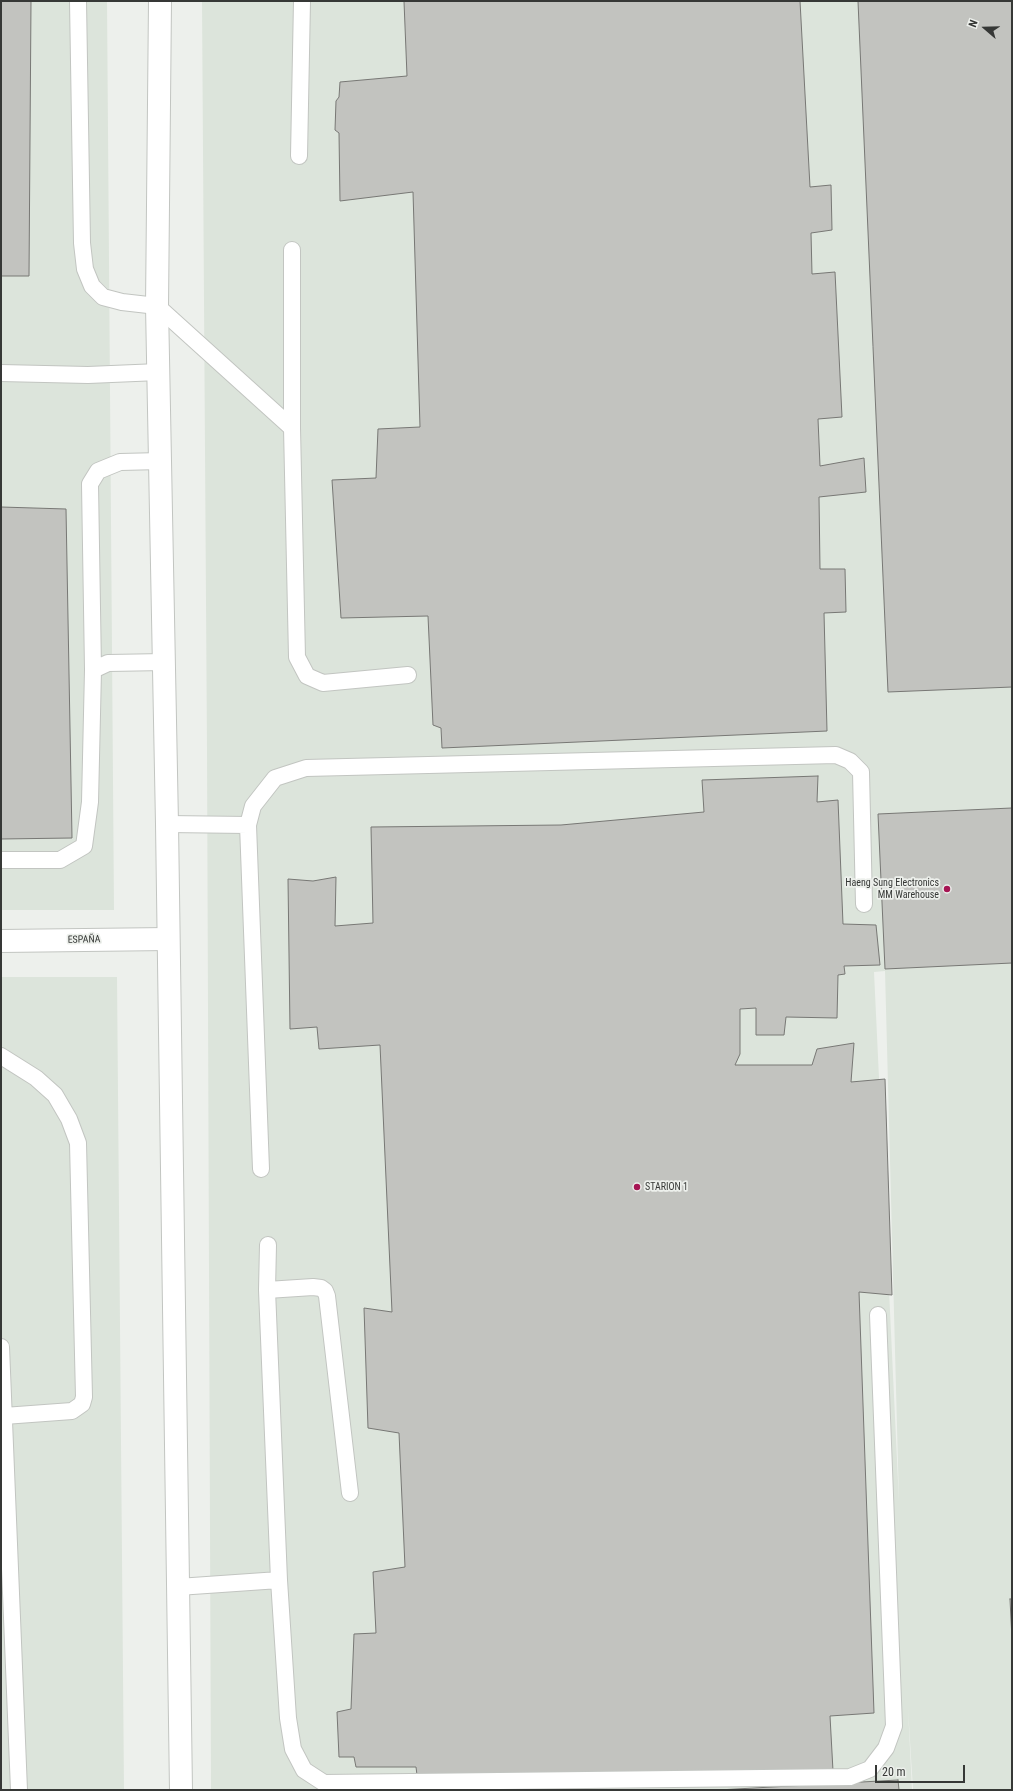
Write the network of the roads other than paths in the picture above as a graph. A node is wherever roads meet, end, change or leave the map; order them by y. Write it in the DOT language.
graph roads {
  1 [pos="78,1"];
  2 [pos="160,1"];
  3 [pos="302,1"];
  4 [pos="299,156"];
  5 [pos="292,250"];
  6 [pos="157,306"];
  7 [pos="159,372"];
  8 [pos="1,373"];
  9 [pos="292,428"];
  10 [pos="161,461"];
  11 [pos="165,662"];
  12 [pos="92,670"];
  13 [pos="408,676"];
  14 [pos="167,824"];
  15 [pos="248,825"];
  16 [pos="1,860"];
  17 [pos="864,904"];
  18 [pos="168,939"];
  19 [pos="1,941"];
  20 [pos="1,1056"];
  21 [pos="261,1169"];
  22 [pos="268,1245"];
  23 [pos="267,1290"];
  24 [pos="878,1315"];
  25 [pos="1,1347"];
  26 [pos="4,1416"];
  27 [pos="350,1493"];
  28 [pos="279,1580"];
  29 [pos="178,1587"];
  30 [pos="19,1790"];
  31 [pos="181,1790"];
  1 -- 6 [label="lane"];
  2 -- 6 [label="main road"];
  3 -- 4 [label="lane"];
  5 -- 9 [label="lane"];
  6 -- 7 [label="main road"];
  6 -- 9 [label="lane"];
  7 -- 8 [label="lane"];
  7 -- 10 [label="main road"];
  9 -- 13 [label="lane"];
  10 -- 11 [label="main road"];
  10 -- 12 [label="lane"];
  11 -- 12 [label="lane"];
  11 -- 14 [label="main road"];
  12 -- 16 [label="lane"];
  14 -- 15 [label="lane"];
  14 -- 18 [label="main road"];
  15 -- 17 [label="lane"];
  15 -- 21 [label="lane"];
  18 -- 19 [label="main road, ESPAÑA"];
  18 -- 29 [label="main road"];
  20 -- 26 [label="lane"];
  22 -- 23 [label="lane"];
  23 -- 27 [label="lane"];
  23 -- 28 [label="lane"];
  24 -- 28 [label="lane"];
  25 -- 26 [label="lane"];
  26 -- 30 [label="lane"];
  28 -- 29 [label="lane"];
  29 -- 31 [label="main road"];
}
